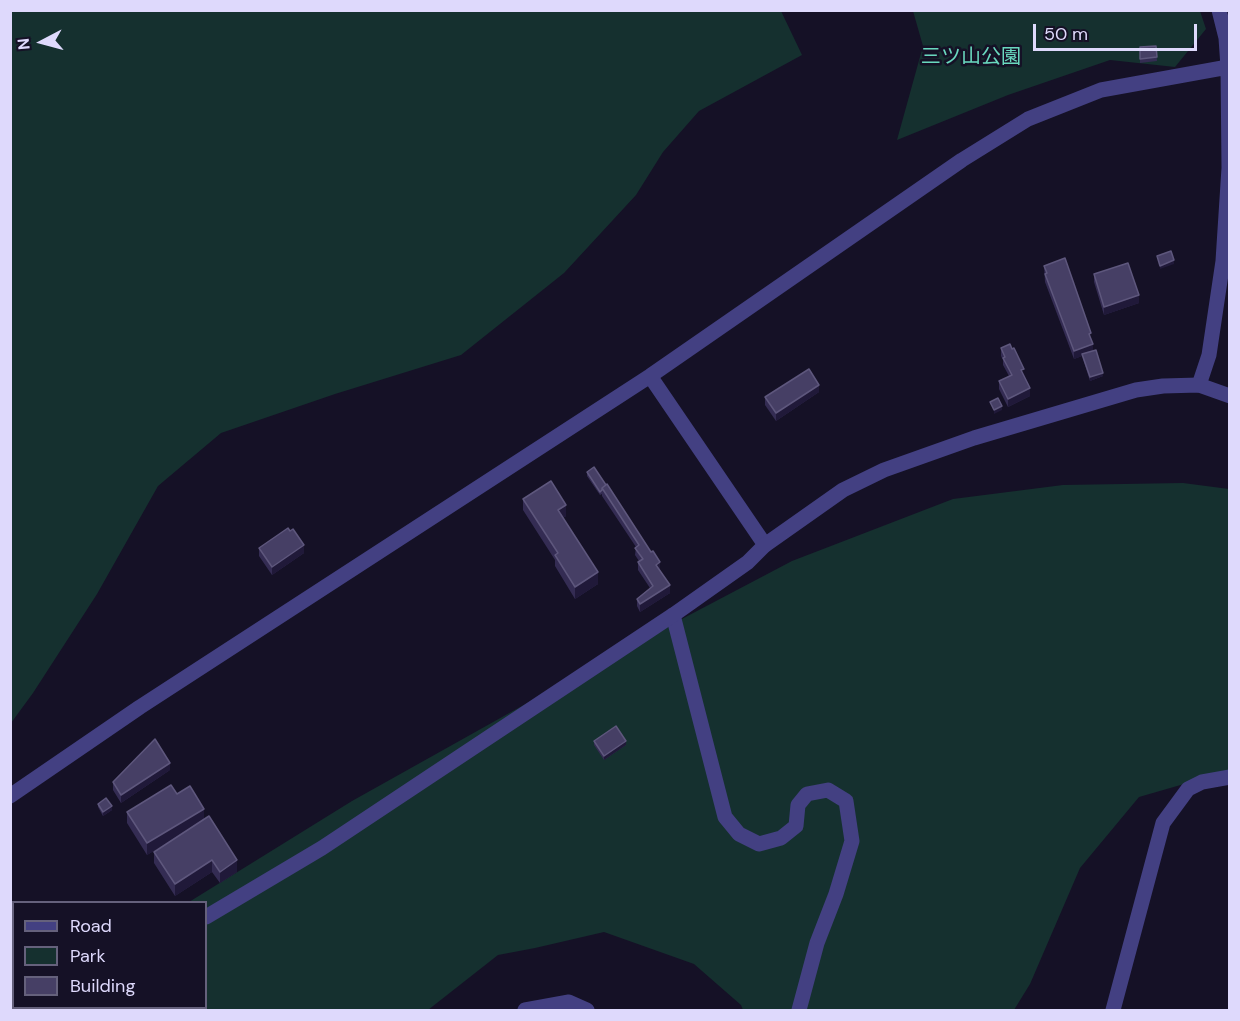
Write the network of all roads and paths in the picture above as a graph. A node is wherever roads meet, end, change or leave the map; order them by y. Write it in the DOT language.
graph roads {
  1 [pos="1219,10"];
  2 [pos="1229,67"];
  3 [pos="650,376"];
  4 [pos="1199,385"];
  5 [pos="1230,396"];
  6 [pos="765,545"];
  7 [pos="673,615"];
  8 [pos="1230,777"];
  9 [pos="10,796"];
  10 [pos="207,916"];
  11 [pos="525,1011"];
  12 [pos="587,1011"];
  13 [pos="799,1011"];
  14 [pos="1113,1011"];
  1 -- 2 [label="street"];
  2 -- 3 [label="street"];
  2 -- 4 [label="street"];
  3 -- 6 [label="street"];
  3 -- 9 [label="street"];
  4 -- 5 [label="street"];
  4 -- 6 [label="street"];
  6 -- 7 [label="street"];
  7 -- 10 [label="street"];
  7 -- 13 [label="street"];
  8 -- 14 [label="street"];
  11 -- 12 [label="street"];
}
